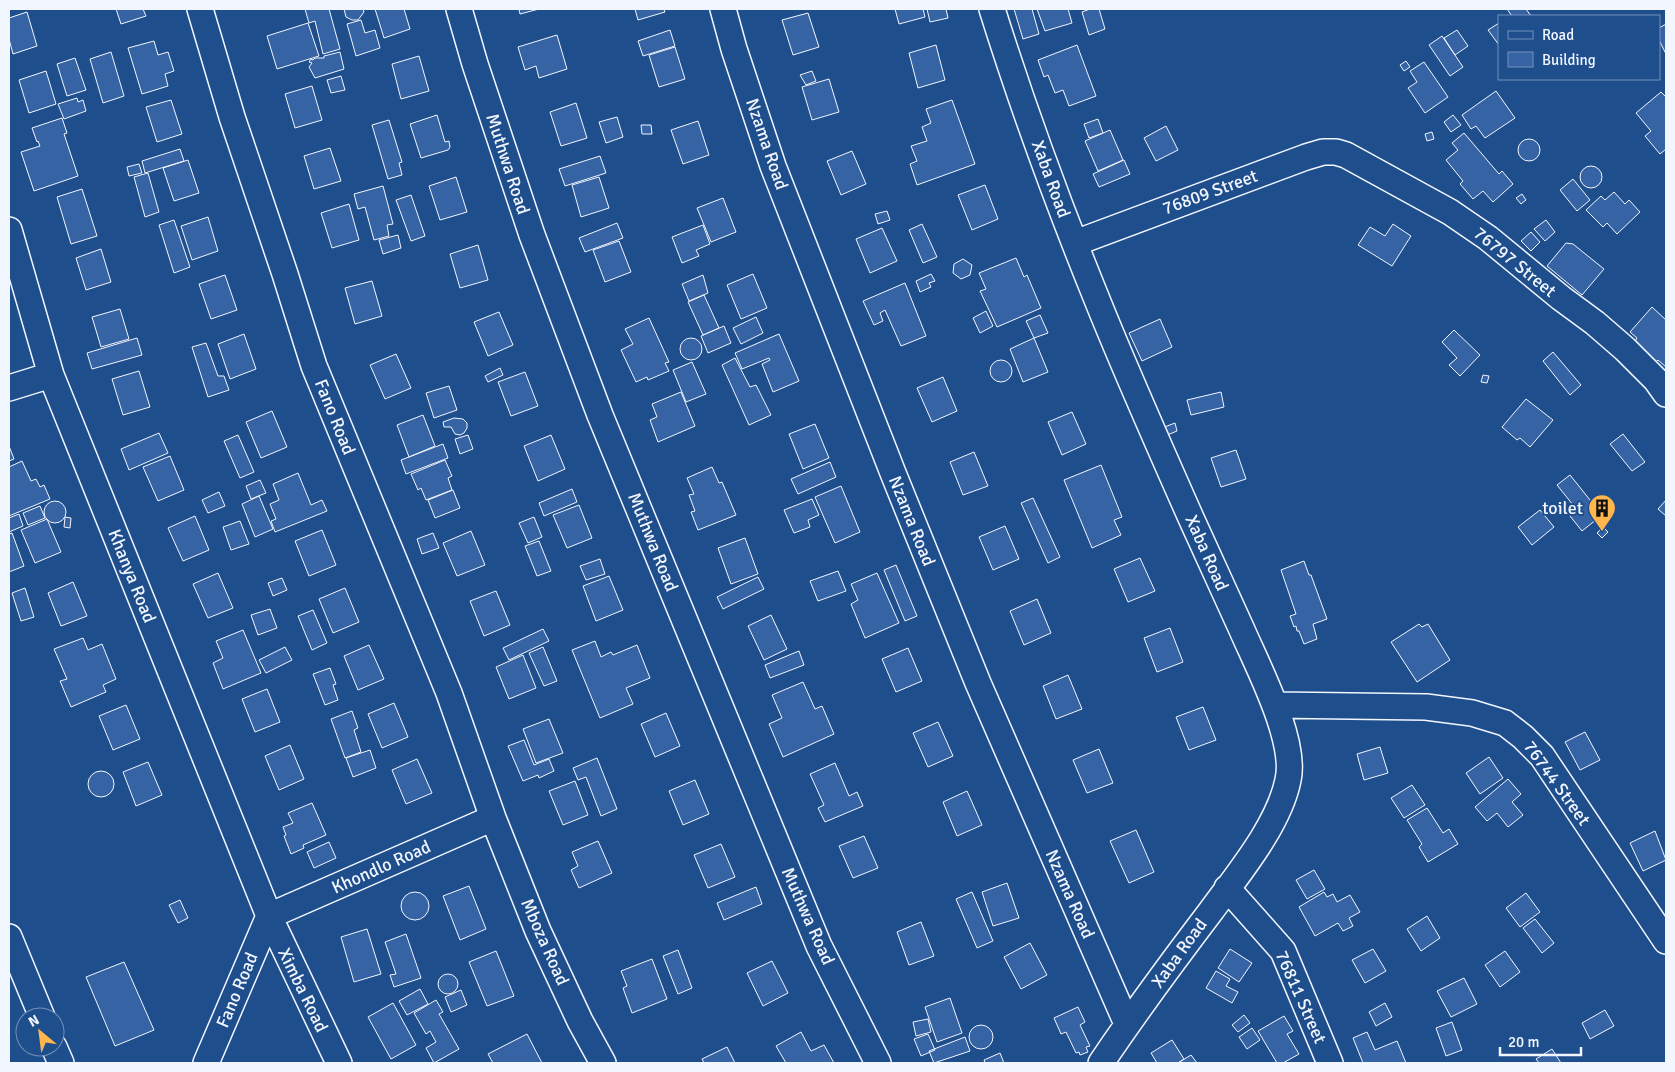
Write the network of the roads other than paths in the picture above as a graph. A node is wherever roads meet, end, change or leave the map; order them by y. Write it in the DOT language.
graph roads {
  1 [pos="200,9"];
  2 [pos="459,9"];
  3 [pos="723,9"];
  4 [pos="992,9"];
  5 [pos="1346,155"];
  6 [pos="9,230"];
  7 [pos="1075,243"];
  8 [pos="51,375"];
  9 [pos="9,388"];
  10 [pos="1666,394"];
  11 [pos="1275,705"];
  12 [pos="493,818"];
  13 [pos="1227,888"];
  14 [pos="269,916"];
  15 [pos="9,937"];
  16 [pos="1666,941"];
  17 [pos="38,1007"];
  18 [pos="1127,1024"];
  19 [pos="206,1063"];
  20 [pos="339,1063"];
  21 [pos="603,1063"];
  22 [pos="878,1063"];
  23 [pos="1100,1063"];
  24 [pos="1330,1063"];
  1 -- 12 [label="street, Fano Road"];
  2 -- 22 [label="street, Muthwa Road"];
  3 -- 18 [label="street, Nzama Road"];
  4 -- 7 [label="street, Xaba Road"];
  5 -- 7 [label="street, 76809 Street"];
  5 -- 10 [label="street, 76797 Street"];
  6 -- 8 [label="street, Khanya Road"];
  7 -- 11 [label="street, Xaba Road"];
  8 -- 9 [label="street"];
  8 -- 14 [label="street, Khanya Road"];
  11 -- 13 [label="street, Xaba Road"];
  11 -- 16 [label="street, 76744 Street"];
  12 -- 14 [label="street, Khondlo Road"];
  12 -- 21 [label="street, Mboza Road"];
  13 -- 18 [label="street, Xaba Road"];
  13 -- 24 [label="street, 76811 Street"];
  14 -- 19 [label="street, Fano Road"];
  14 -- 20 [label="street, Ximba Road"];
  15 -- 17 [label="street"];
  18 -- 23 [label="street, Xaba Road"];
}
